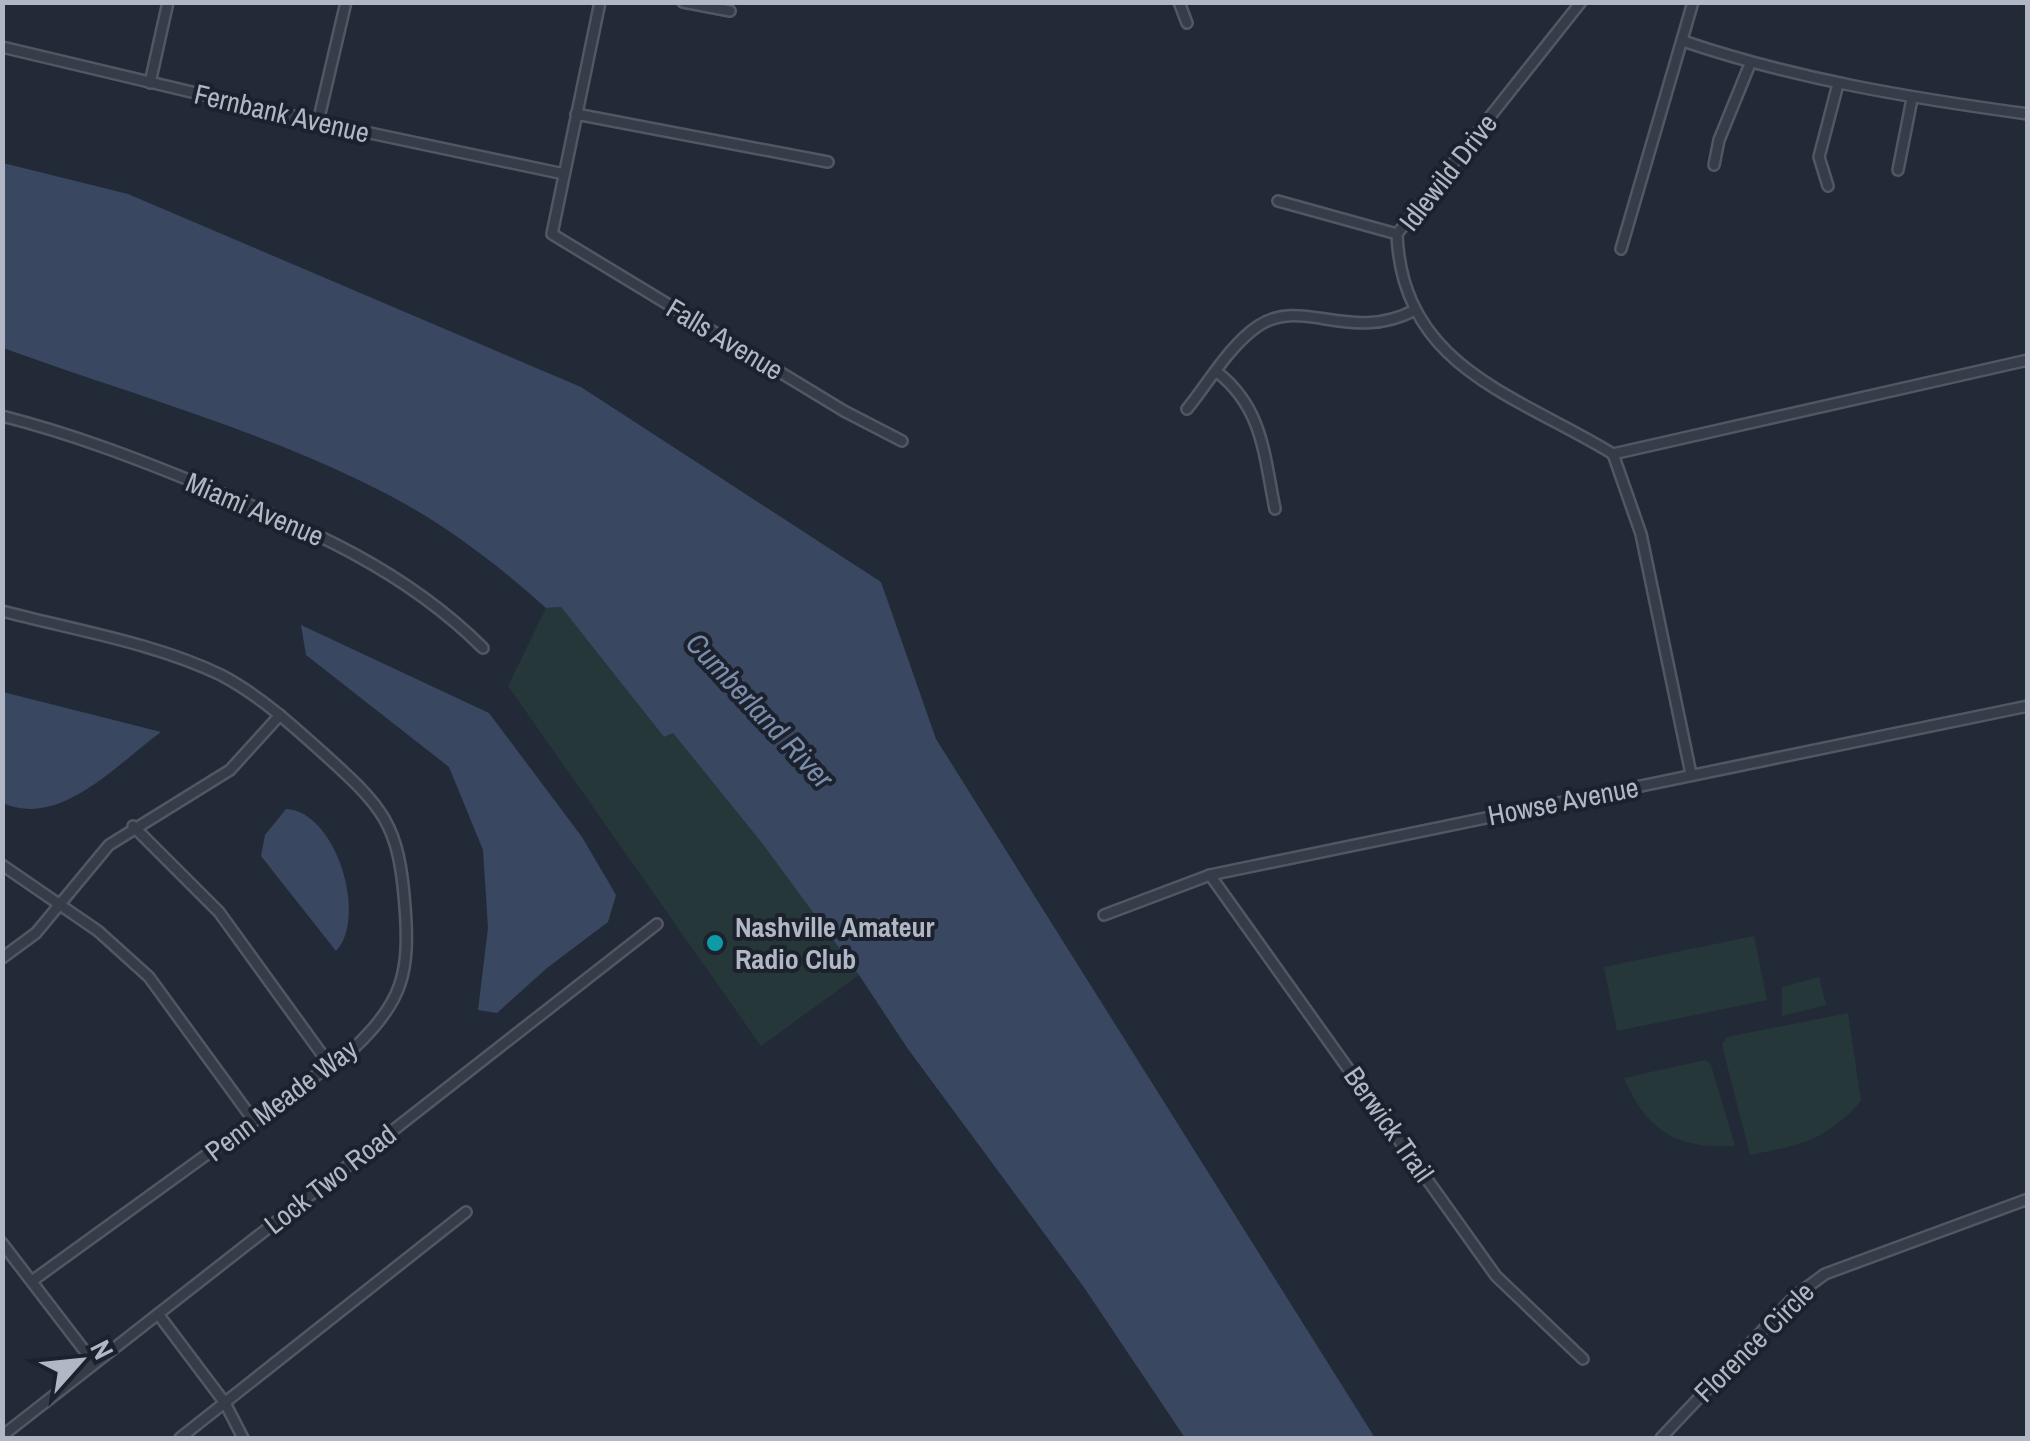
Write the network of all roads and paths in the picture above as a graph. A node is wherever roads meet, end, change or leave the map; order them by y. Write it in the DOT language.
graph roads {
  1 [pos="168,2"];
  2 [pos="346,2"];
  3 [pos="600,2"];
  4 [pos="682,2"];
  5 [pos="1179,2"];
  6 [pos="1581,2"];
  7 [pos="1692,2"];
  8 [pos="730,11"];
  9 [pos="1187,23"];
  10 [pos="1682,40"];
  11 [pos="2,47"];
  12 [pos="1750,64"];
  13 [pos="150,83"];
  14 [pos="1838,84"];
  15 [pos="1912,99"];
  16 [pos="576,114"];
  17 [pos="2028,114"];
  18 [pos="318,122"];
  19 [pos="828,162"];
  20 [pos="1714,165"];
  21 [pos="1898,170"];
  22 [pos="564,174"];
  23 [pos="1828,186"];
  24 [pos="1278,201"];
  25 [pos="1397,234"];
  26 [pos="1621,249"];
  27 [pos="1415,310"];
  28 [pos="2028,360"];
  29 [pos="1217,372"];
  30 [pos="1187,409"];
  31 [pos="2,416"];
  32 [pos="902,441"];
  33 [pos="1613,454"];
  34 [pos="1275,509"];
  35 [pos="2,611"];
  36 [pos="483,648"];
  37 [pos="2028,706"];
  38 [pos="280,715"];
  39 [pos="1691,774"];
  40 [pos="134,826"];
  41 [pos="2,866"];
  42 [pos="1210,875"];
  43 [pos="59,904"];
  44 [pos="1104,916"];
  45 [pos="657,924"];
  46 [pos="2,958"];
  47 [pos="329,1064"];
  48 [pos="254,1121"];
  49 [pos="2028,1199"];
  50 [pos="466,1212"];
  51 [pos="2,1243"];
  52 [pos="32,1282"];
  53 [pos="158,1314"];
  54 [pos="1583,1358"];
  55 [pos="94,1364"];
  56 [pos="225,1403"];
  57 [pos="2,1436"];
  58 [pos="180,1438"];
  59 [pos="243,1438"];
  60 [pos="1661,1438"];
  1 -- 13 [label="street"];
  2 -- 18 [label="street"];
  3 -- 16 [label="street"];
  4 -- 8 [label="street"];
  5 -- 9 [label="street"];
  6 -- 25 [label="street, Idlewild Drive"];
  7 -- 10 [label="street"];
  10 -- 12 [label="street"];
  10 -- 26 [label="street"];
  11 -- 13 [label="street, Fernbank Avenue"];
  12 -- 14 [label="street"];
  12 -- 20 [label="street"];
  13 -- 18 [label="street, Fernbank Avenue"];
  14 -- 15 [label="street"];
  14 -- 23 [label="street"];
  15 -- 17 [label="street"];
  15 -- 21 [label="street"];
  16 -- 19 [label="street"];
  16 -- 22 [label="street"];
  18 -- 22 [label="street, Fernbank Avenue"];
  22 -- 32 [label="street, Falls Avenue"];
  24 -- 25 [label="street"];
  25 -- 27 [label="street, Idlewild Drive"];
  27 -- 29 [label="street"];
  27 -- 33 [label="street, Idlewild Drive"];
  28 -- 33 [label="street"];
  29 -- 30 [label="street"];
  29 -- 34 [label="street"];
  31 -- 36 [label="street, Miami Avenue"];
  33 -- 39 [label="street"];
  35 -- 38 [label="street, Penn Meade Way"];
  37 -- 39 [label="street, Howse Avenue"];
  38 -- 40 [label="street"];
  38 -- 47 [label="street, Penn Meade Way"];
  39 -- 42 [label="street, Howse Avenue"];
  40 -- 43 [label="street"];
  40 -- 47 [label="street"];
  41 -- 43 [label="street"];
  42 -- 44 [label="street, Howse Avenue"];
  42 -- 54 [label="street, Berwick Trail"];
  43 -- 46 [label="street"];
  43 -- 48 [label="street"];
  45 -- 53 [label="street, Lock Two Road"];
  47 -- 48 [label="street, Penn Meade Way"];
  48 -- 52 [label="street, Penn Meade Way"];
  49 -- 60 [label="street, Florence Circle"];
  50 -- 56 [label="street"];
  51 -- 52 [label="street"];
  52 -- 55 [label="street"];
  53 -- 55 [label="street, Lock Two Road"];
  53 -- 56 [label="street"];
  55 -- 57 [label="street, Lock Two Road"];
  56 -- 58 [label="street"];
  56 -- 59 [label="street"];
}
